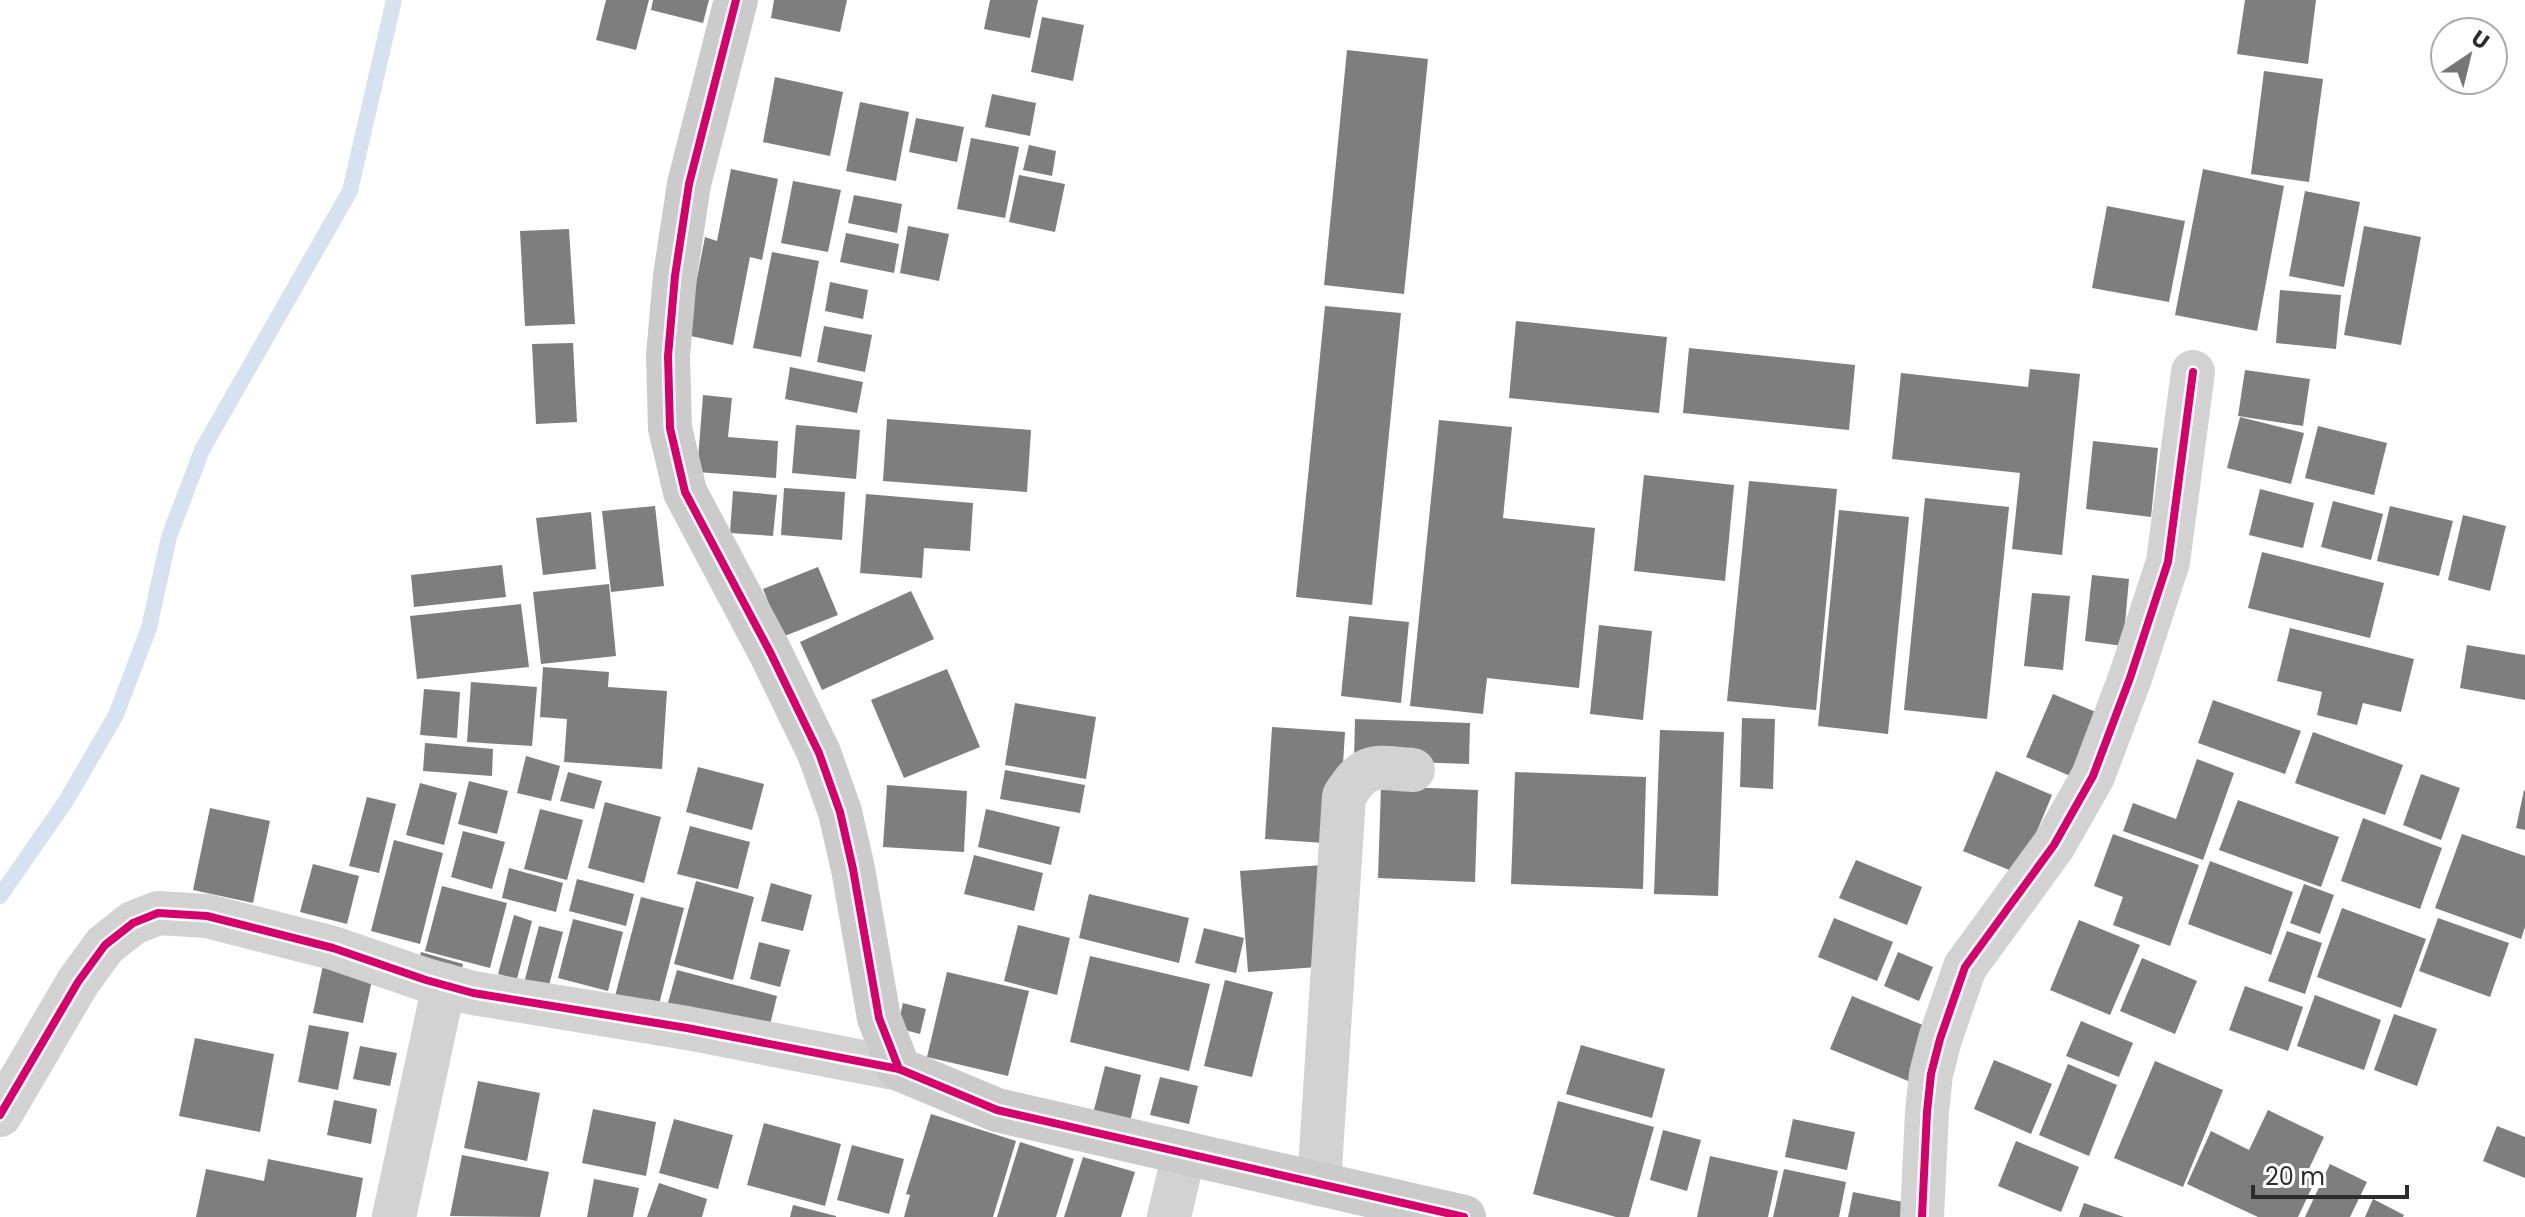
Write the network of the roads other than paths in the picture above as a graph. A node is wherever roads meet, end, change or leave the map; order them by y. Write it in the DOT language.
graph roads {
  1 [pos="736,0"];
  2 [pos="2193,372"];
  3 [pos="1413,770"];
  4 [pos="444,985"];
  5 [pos="899,1069"];
  6 [pos="0,1115"];
  7 [pos="1184,1153"];
  8 [pos="1319,1184"];
  9 [pos="394,1217"];
  10 [pos="1169,1217"];
  11 [pos="1464,1217"];
  12 [pos="1922,1217"];
  1 -- 5 [label="street"];
  2 -- 12 [label="street"];
  3 -- 8 [label="street"];
  4 -- 5 [label="street"];
  4 -- 6 [label="street"];
  4 -- 9 [label="street"];
  5 -- 7 [label="street"];
  7 -- 8 [label="street"];
  7 -- 10 [label="street"];
  8 -- 11 [label="street"];
}
